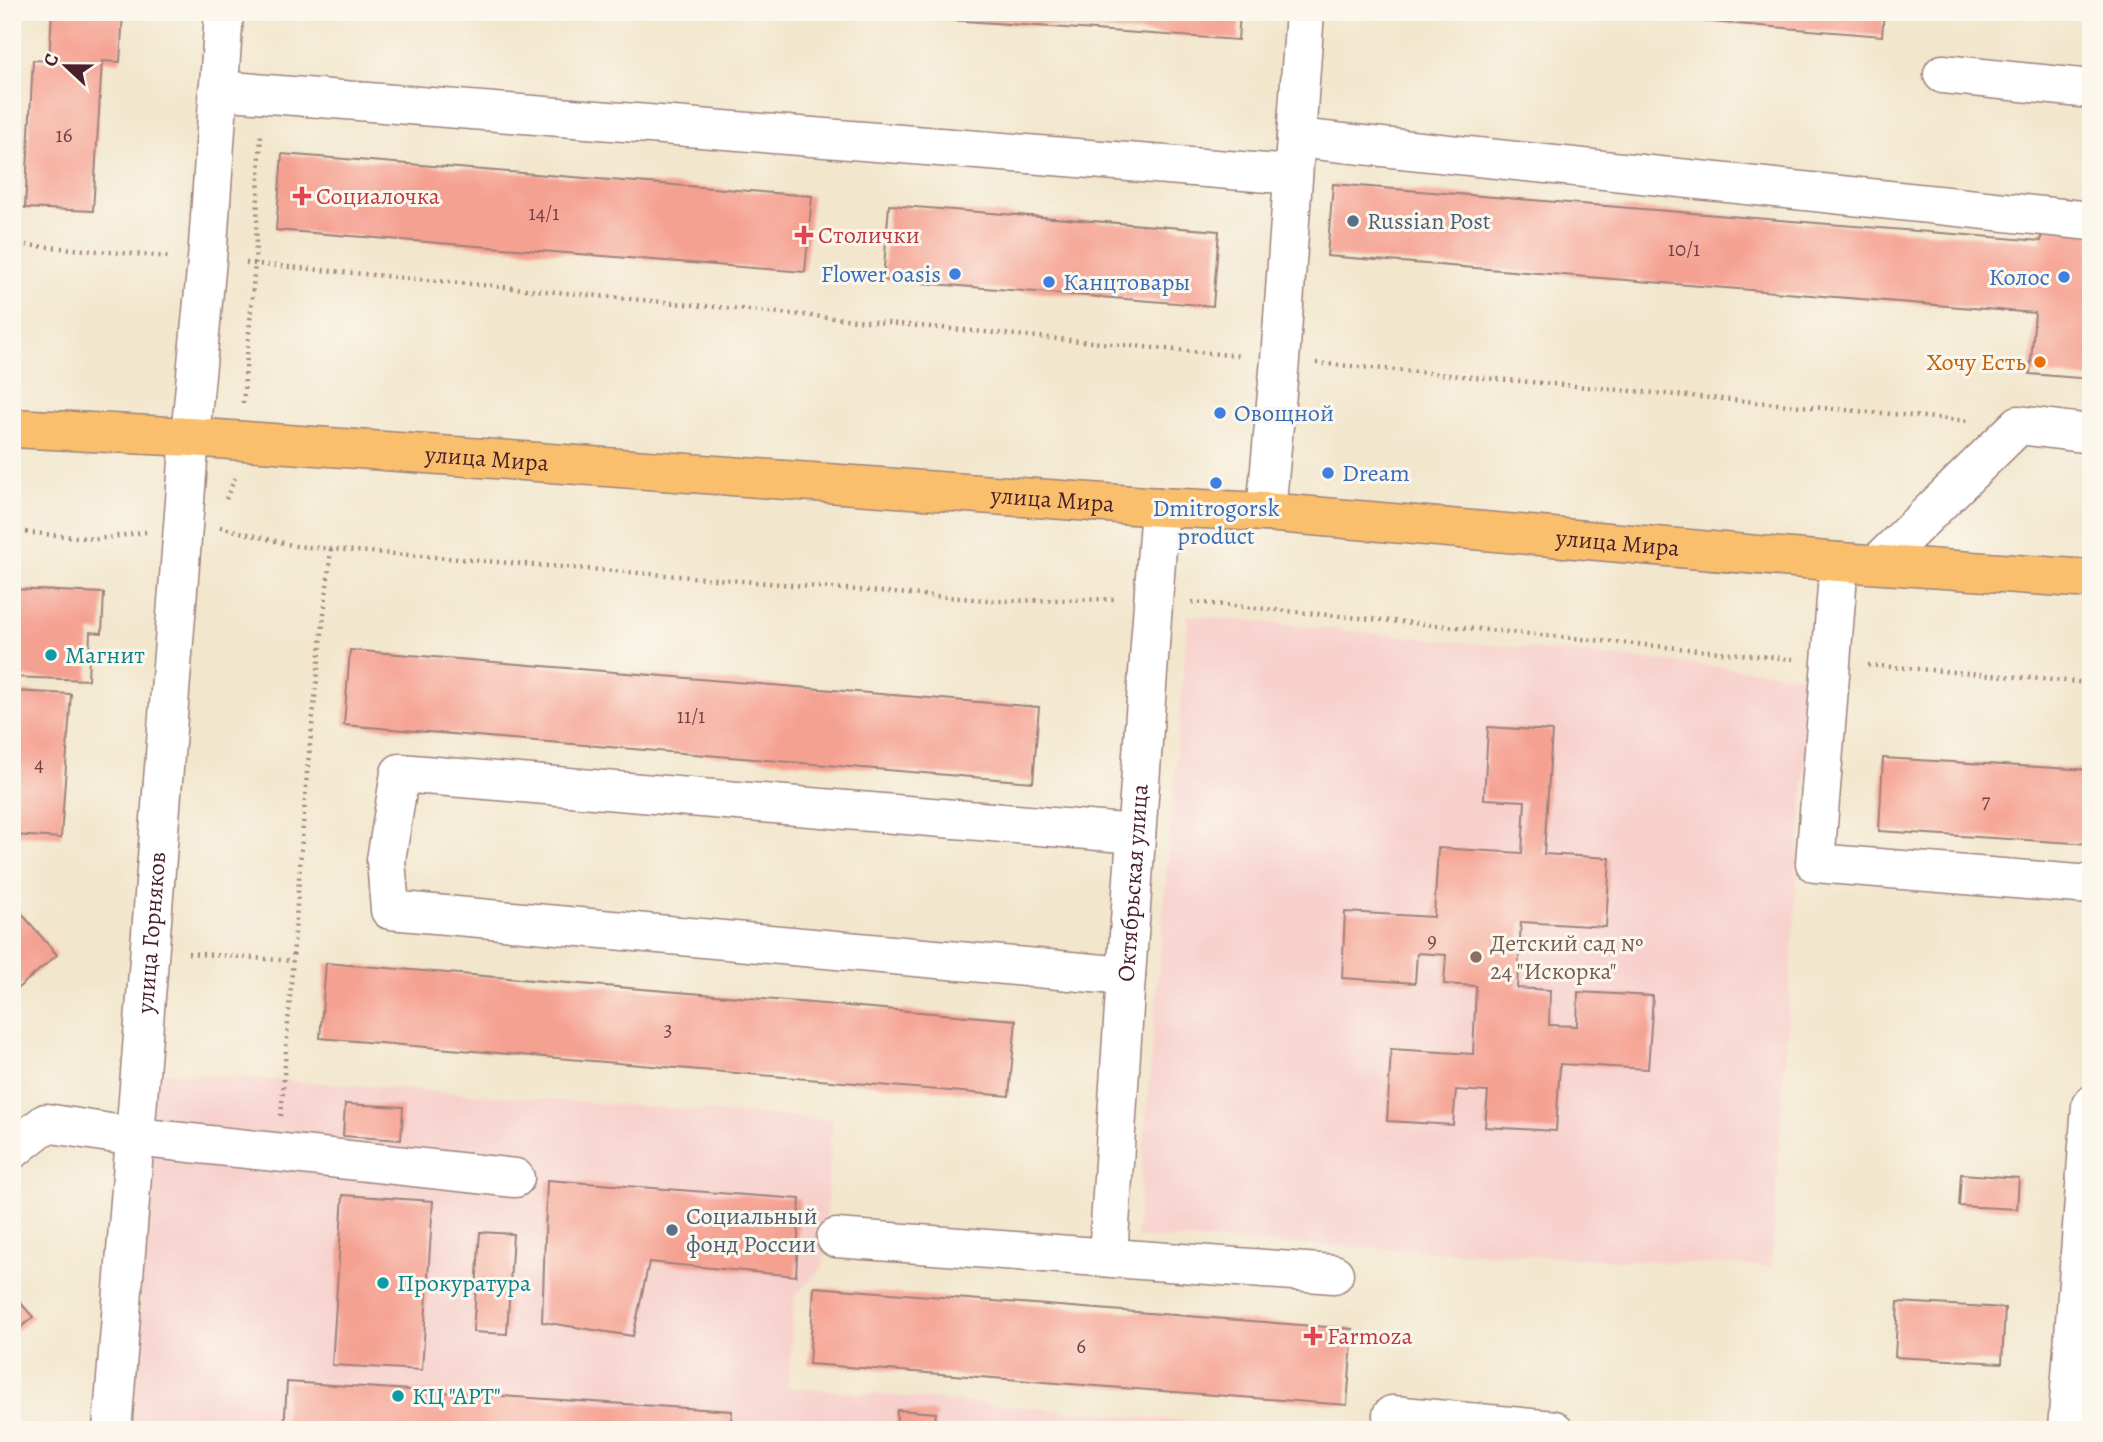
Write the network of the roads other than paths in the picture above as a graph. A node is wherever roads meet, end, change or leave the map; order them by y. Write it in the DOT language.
graph roads {
  1 [pos="224,12"];
  2 [pos="1305,12"];
  3 [pos="1943,74"];
  4 [pos="2091,89"];
  5 [pos="218,90"];
  6 [pos="1295,156"];
  7 [pos="2091,221"];
  8 [pos="12,428"];
  9 [pos="2091,434"];
  10 [pos="190,438"];
  11 [pos="1160,507"];
  12 [pos="1266,512"];
  13 [pos="1839,562"];
  14 [pos="1878,563"];
  15 [pos="2091,579"];
  16 [pos="1136,834"];
  17 [pos="2091,885"];
  18 [pos="1126,976"];
  19 [pos="2091,1105"];
  20 [pos="135,1137"];
  21 [pos="12,1150"];
  22 [pos="515,1178"];
  23 [pos="836,1238"];
  24 [pos="1108,1256"];
  25 [pos="1334,1274"];
  26 [pos="1392,1415"];
  27 [pos="112,1430"];
  28 [pos="1554,1430"];
  29 [pos="2067,1430"];
  1 -- 5 [label="street, улица Горняков"];
  2 -- 6 [label="street"];
  3 -- 4 [label="street"];
  5 -- 6 [label="street"];
  5 -- 10 [label="street, улица Горняков"];
  6 -- 7 [label="street"];
  6 -- 12 [label="street"];
  8 -- 10 [label="main road, улица Мира"];
  9 -- 14 [label="street"];
  10 -- 11 [label="main road, улица Мира"];
  10 -- 20 [label="street, улица Горняков"];
  11 -- 12 [label="main road, улица Мира"];
  11 -- 16 [label="street, Октябрьская улица"];
  12 -- 13 [label="main road, улица Мира"];
  13 -- 14 [label="main road, улица Мира"];
  13 -- 17 [label="street"];
  14 -- 15 [label="main road, улица Мира"];
  16 -- 18 [label="street, Октябрьская улица"];
  16 -- 18 [label="street"];
  18 -- 24 [label="street, Октябрьская улица"];
  19 -- 29 [label="street"];
  20 -- 21 [label="street"];
  20 -- 22 [label="street"];
  20 -- 27 [label="street, улица Горняков"];
  23 -- 24 [label="street"];
  24 -- 25 [label="street"];
  26 -- 28 [label="street"];
}
